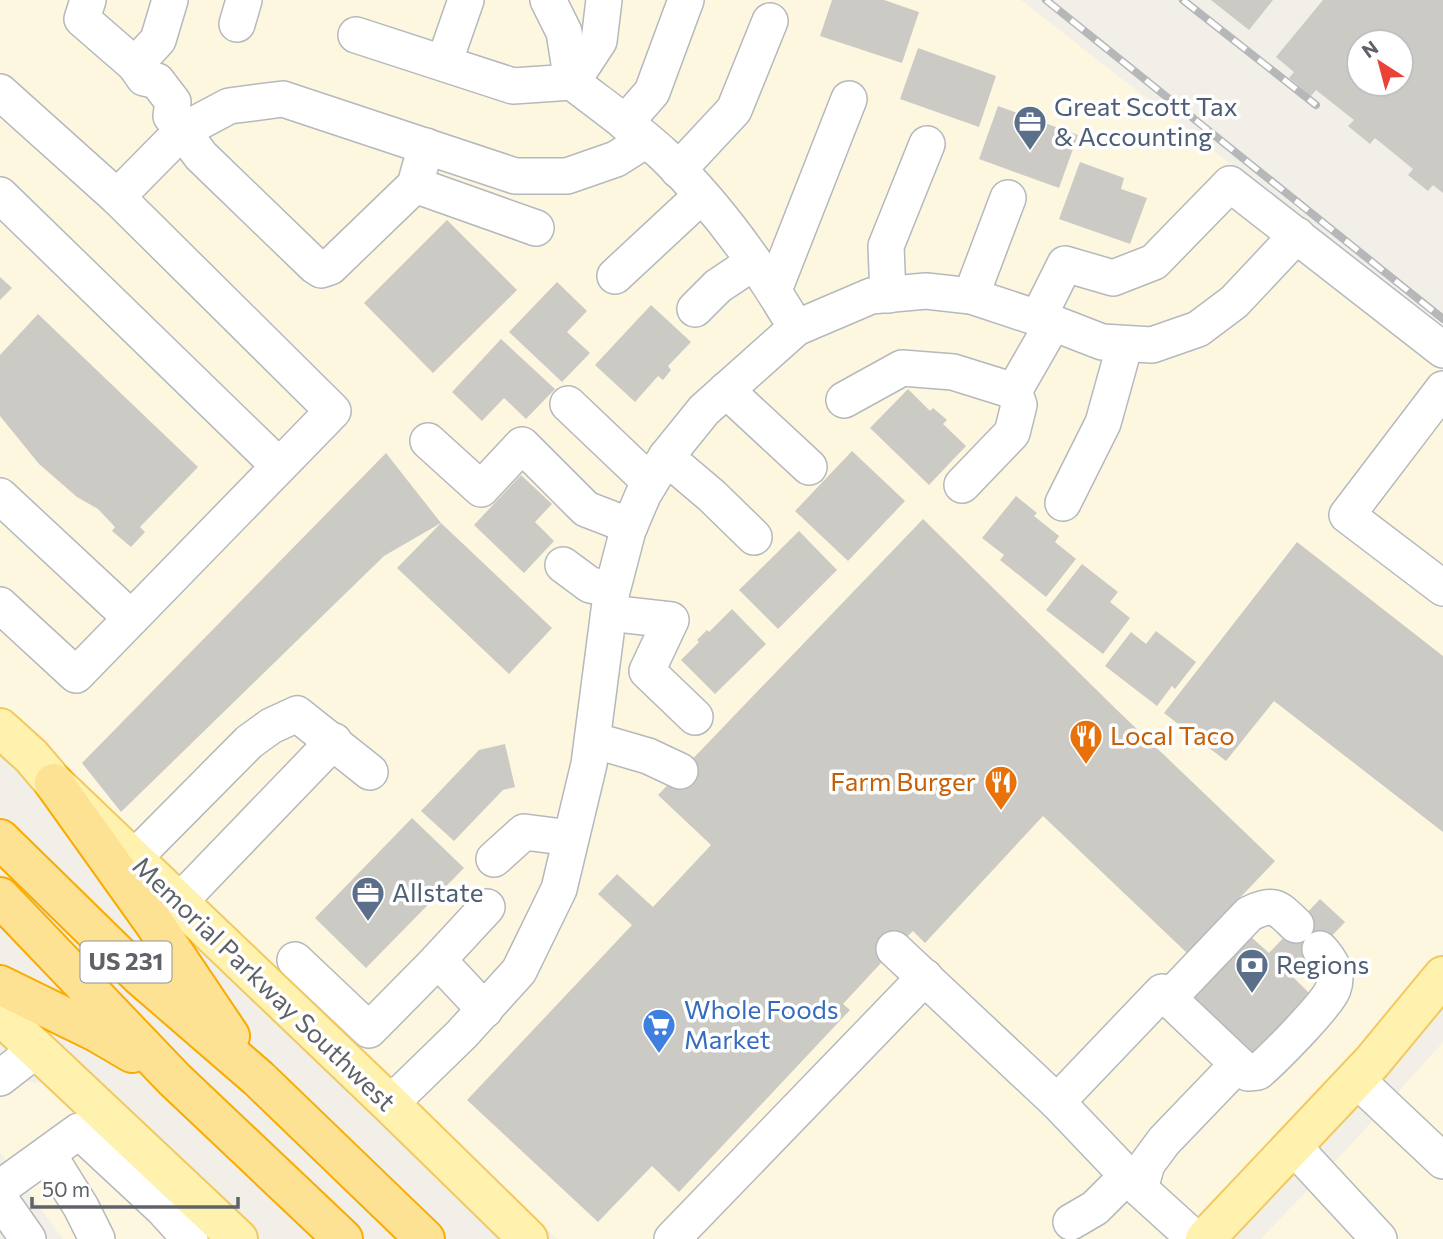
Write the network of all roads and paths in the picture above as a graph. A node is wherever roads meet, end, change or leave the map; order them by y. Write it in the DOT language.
graph roads {
  1 [pos="88,0"];
  2 [pos="170,0"];
  3 [pos="466,0"];
  4 [pos="548,0"];
  5 [pos="604,0"];
  6 [pos="686,0"];
  7 [pos="770,21"];
  8 [pos="356,34"];
  9 [pos="443,63"];
  10 [pos="139,72"];
  11 [pos="572,82"];
  12 [pos="0,92"];
  13 [pos="849,99"];
  14 [pos="176,123"];
  15 [pos="636,131"];
  16 [pos="928,144"];
  17 [pos="426,146"];
  18 [pos="678,170"];
  19 [pos="415,185"];
  20 [pos="0,195"];
  21 [pos="701,196"];
  22 [pos="117,198"];
  23 [pos="1008,198"];
  24 [pos="536,228"];
  25 [pos="1297,235"];
  26 [pos="754,262"];
  27 [pos="615,276"];
  28 [pos="774,290"];
  29 [pos="888,295"];
  30 [pos="971,296"];
  31 [pos="695,309"];
  32 [pos="1045,320"];
  33 [pos="796,328"];
  34 [pos="1125,344"];
  35 [pos="1442,349"];
  36 [pos="1443,389"];
  37 [pos="726,390"];
  38 [pos="1014,391"];
  39 [pos="844,400"];
  40 [pos="568,404"];
  41 [pos="428,441"];
  42 [pos="279,466"];
  43 [pos="809,467"];
  44 [pos="658,469"];
  45 [pos="962,485"];
  46 [pos="0,496"];
  47 [pos="1063,503"];
  48 [pos="629,526"];
  49 [pos="754,537"];
  50 [pos="563,565"];
  51 [pos="1443,588"];
  52 [pos="611,601"];
  53 [pos="0,605"];
  54 [pos="131,618"];
  55 [pos="695,717"];
  56 [pos="0,728"];
  57 [pos="593,740"];
  58 [pos="334,741"];
  59 [pos="680,771"];
  60 [pos="370,772"];
  61 [pos="54,783"];
  62 [pos="571,838"];
  63 [pos="0,839"];
  64 [pos="133,859"];
  65 [pos="494,859"];
  66 [pos="0,897"];
  67 [pos="179,902"];
  68 [pos="487,908"];
  69 [pos="894,949"];
  70 [pos="295,960"];
  71 [pos="438,960"];
  72 [pos="1443,976"];
  73 [pos="925,977"];
  74 [pos="0,985"];
  75 [pos="1168,999"];
  76 [pos="485,1010"];
  77 [pos="0,1015"];
  78 [pos="36,1050"];
  79 [pos="1238,1064"];
  80 [pos="0,1078"];
  81 [pos="258,1078"];
  82 [pos="174,1079"];
  83 [pos="1356,1079"];
  84 [pos="1057,1102"];
  85 [pos="390,1104"];
  86 [pos="90,1120"];
  87 [pos="1293,1146"];
  88 [pos="48,1154"];
  89 [pos="1443,1161"];
  90 [pos="1134,1183"];
  91 [pos="0,1188"];
  92 [pos="0,1199"];
  93 [pos="1071,1222"];
  94 [pos="28,1239"];
  95 [pos="97,1239"];
  96 [pos="190,1239"];
  97 [pos="238,1239"];
  98 [pos="343,1239"];
  99 [pos="425,1239"];
  100 [pos="528,1239"];
  101 [pos="672,1239"];
  102 [pos="1195,1239"];
  103 [pos="1205,1239"];
  104 [pos="1379,1239"];
  1 -- 10 [label="street"];
  2 -- 10 [label="street"];
  3 -- 9 [label="street"];
  4 -- 11 [label="street"];
  5 -- 11 [label="street"];
  6 -- 15 [label="street"];
  7 -- 18 [label="street"];
  8 -- 9 [label="street"];
  9 -- 11 [label="street"];
  10 -- 14 [label="street"];
  11 -- 15 [label="street"];
  12 -- 22 [label="street"];
  13 -- 28 [label="street"];
  14 -- 17 [label="street"];
  14 -- 19 [label="street"];
  14 -- 22 [label="street"];
  15 -- 17 [label="street"];
  15 -- 18 [label="street"];
  16 -- 29 [label="street"];
  17 -- 19 [label="street"];
  18 -- 21 [label="street"];
  19 -- 24 [label="street"];
  20 -- 42 [label="street"];
  21 -- 26 [label="street"];
  21 -- 27 [label="street"];
  22 -- 42 [label="street"];
  23 -- 30 [label="street"];
  25 -- 32 [label="street"];
  25 -- 34 [label="street"];
  25 -- 35 [label="street"];
  26 -- 28 [label="street"];
  26 -- 31 [label="street"];
  28 -- 33 [label="street"];
  29 -- 30 [label="street"];
  29 -- 33 [label="street"];
  30 -- 32 [label="street"];
  32 -- 34 [label="street"];
  32 -- 38 [label="street"];
  33 -- 37 [label="street"];
  34 -- 47 [label="street"];
  36 -- 51 [label="street"];
  37 -- 43 [label="street"];
  37 -- 44 [label="street"];
  38 -- 39 [label="street"];
  38 -- 45 [label="street"];
  40 -- 44 [label="street"];
  41 -- 48 [label="street"];
  42 -- 54 [label="street"];
  44 -- 48 [label="street"];
  44 -- 49 [label="street"];
  46 -- 54 [label="street"];
  48 -- 52 [label="street"];
  50 -- 52 [label="street"];
  52 -- 55 [label="street"];
  52 -- 57 [label="street"];
  53 -- 54 [label="street"];
  56 -- 61 [label="main road, Memorial Parkway Southwest"];
  57 -- 59 [label="street"];
  57 -- 62 [label="street"];
  58 -- 60 [label="street"];
  58 -- 64 [label="street"];
  58 -- 67 [label="street"];
  61 -- 64 [label="main road, Memorial Parkway Southwest"];
  61 -- 81 [label="highway"];
  62 -- 65 [label="street"];
  62 -- 76 [label="street"];
  63 -- 81 [label="highway, US 231"];
  64 -- 67 [label="main road, Memorial Parkway Southwest"];
  66 -- 82 [label="highway, US 231"];
  67 -- 85 [label="main road, Memorial Parkway Southwest"];
  68 -- 71 [label="street"];
  69 -- 73 [label="street"];
  70 -- 71 [label="street"];
  71 -- 76 [label="street"];
  72 -- 83 [label="main road"];
  73 -- 84 [label="street"];
  73 -- 101 [label="street"];
  74 -- 82 [label="highway"];
  75 -- 79 [label="street"];
  75 -- 79 [label="street"];
  75 -- 84 [label="street"];
  76 -- 85 [label="street"];
  77 -- 78 [label="main road"];
  78 -- 80 [label="street"];
  78 -- 86 [label="main road"];
  79 -- 90 [label="street"];
  81 -- 99 [label="highway, US 231"];
  82 -- 98 [label="highway, US 231"];
  83 -- 87 [label="main road"];
  83 -- 89 [label="street"];
  84 -- 90 [label="street"];
  85 -- 100 [label="main road, Memorial Parkway Southwest"];
  86 -- 88 [label="street"];
  86 -- 96 [label="street"];
  86 -- 97 [label="main road"];
  87 -- 103 [label="main road"];
  87 -- 104 [label="street"];
  88 -- 91 [label="street"];
  88 -- 95 [label="street"];
  90 -- 93 [label="street"];
  90 -- 102 [label="street"];
  92 -- 94 [label="street"];
}
